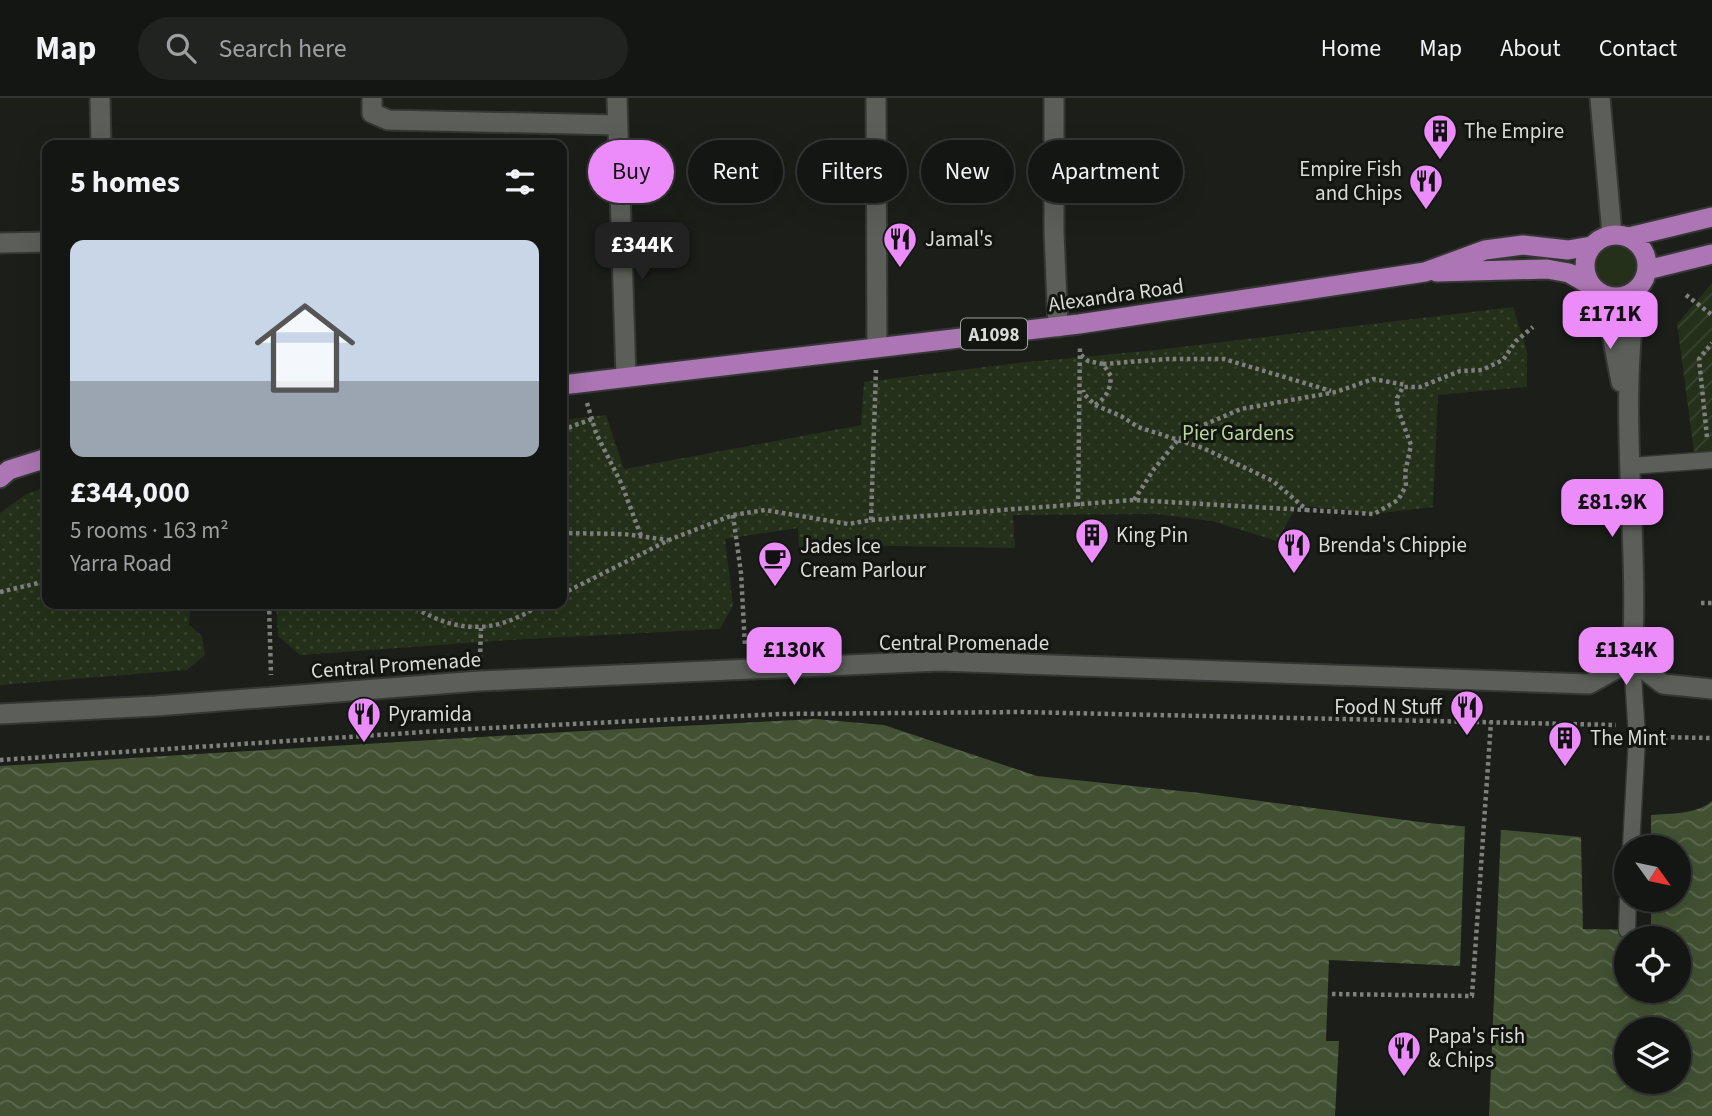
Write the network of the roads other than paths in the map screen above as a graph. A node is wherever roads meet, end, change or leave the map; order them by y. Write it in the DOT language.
graph roads {
  1 [pos="100,98"];
  2 [pos="617,98"];
  3 [pos="876,98"];
  4 [pos="1054,98"];
  5 [pos="1600,98"];
  6 [pos="372,105"];
  7 [pos="617,125"];
  8 [pos="101,140"];
  9 [pos="1712,217"];
  10 [pos="1621,236"];
  11 [pos="42,242"];
  12 [pos="0,243"];
  13 [pos="1591,246"];
  14 [pos="1712,254"];
  15 [pos="1647,270"];
  16 [pos="1426,272"];
  17 [pos="1637,289"];
  18 [pos="1595,290"];
  19 [pos="1058,327"];
  20 [pos="877,347"];
  21 [pos="626,377"];
  22 [pos="571,384"];
  23 [pos="1627,418"];
  24 [pos="42,460"];
  25 [pos="1712,460"];
  26 [pos="1631,466"];
  27 [pos="0,478"];
  28 [pos="1632,660"];
  29 [pos="1712,689"];
  30 [pos="0,715"];
  31 [pos="1632,835"];
  1 -- 8 [label="street"];
  2 -- 7 [label="street"];
  3 -- 20 [label="street"];
  4 -- 19 [label="street"];
  5 -- 10 [label="street"];
  6 -- 7 [label="street"];
  7 -- 21 [label="street"];
  9 -- 10 [label="main road, Alexandra Road / A1098"];
  10 -- 13 [label="main road, Alexandra Road / A1098"];
  10 -- 15 [label="main road"];
  11 -- 12 [label="street"];
  13 -- 16 [label="main road, Alexandra Road / A1098"];
  13 -- 18 [label="main road"];
  14 -- 15 [label="main road"];
  15 -- 17 [label="main road"];
  16 -- 18 [label="main road, Alexandra Road / A1098"];
  16 -- 19 [label="main road, Alexandra Road / A1098"];
  17 -- 18 [label="main road, Alexandra Road / A1098"];
  17 -- 23 [label="street"];
  18 -- 23 [label="street"];
  19 -- 20 [label="main road, Alexandra Road / A1098"];
  20 -- 21 [label="main road, Alexandra Road / A1098"];
  21 -- 22 [label="main road, Alexandra Road / A1098"];
  23 -- 26 [label="street"];
  24 -- 27 [label="main road"];
  25 -- 26 [label="lane"];
  26 -- 28 [label="street"];
  28 -- 29 [label="street"];
  28 -- 30 [label="street, Central Promenade"];
  28 -- 31 [label="lane"];
}
